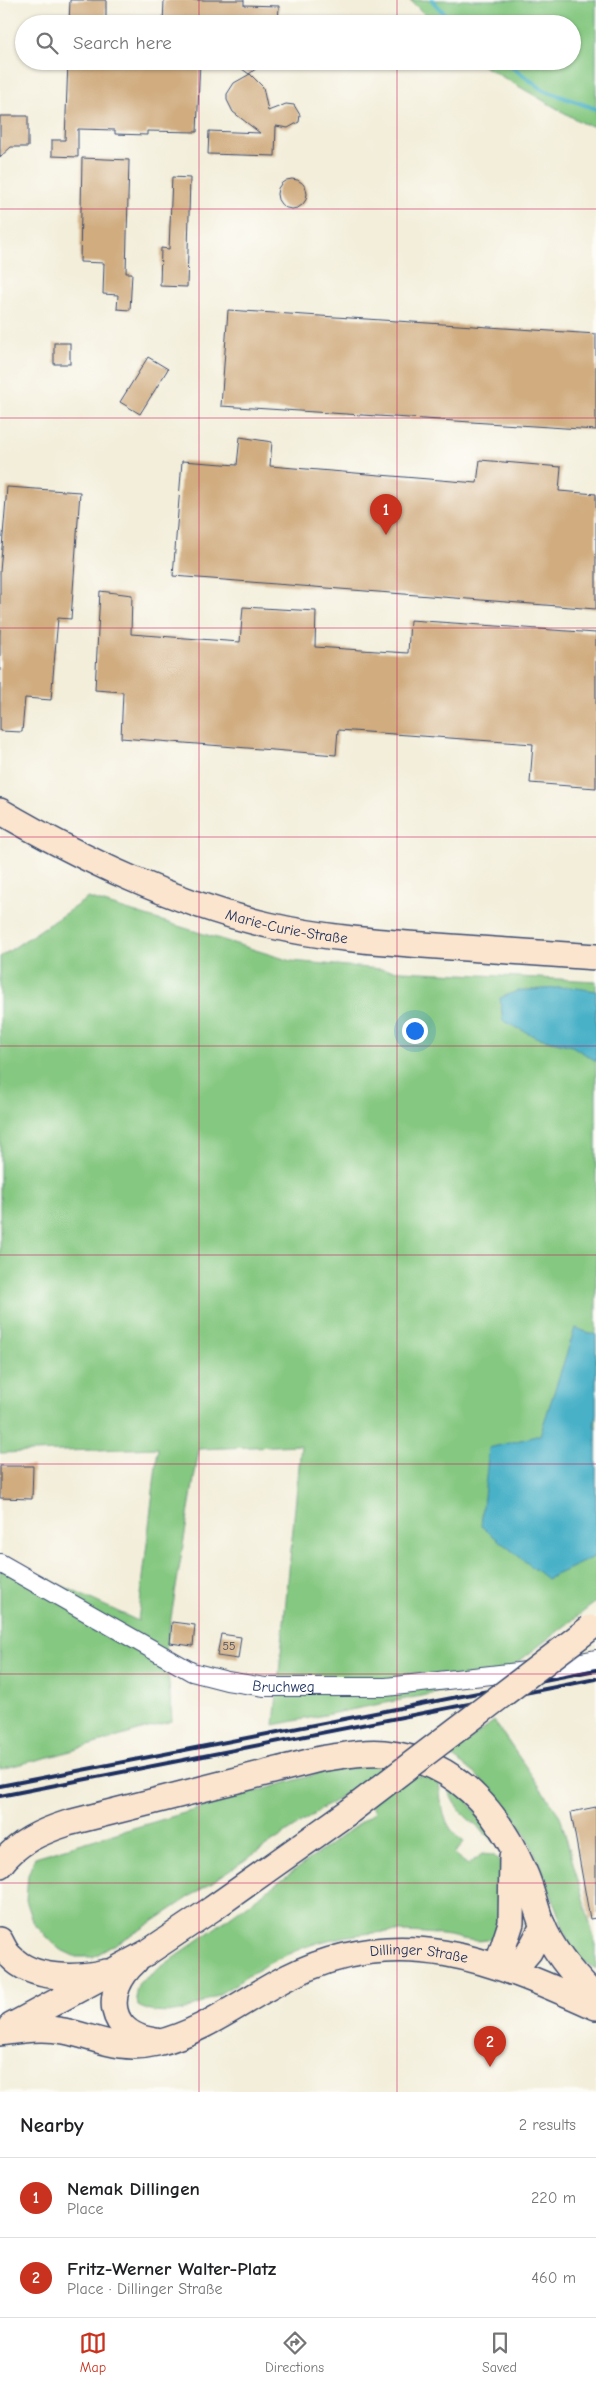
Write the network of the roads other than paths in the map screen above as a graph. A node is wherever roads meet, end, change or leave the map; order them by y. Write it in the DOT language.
graph roads {
  1 [pos="0,811"];
  2 [pos="596,957"];
  3 [pos="0,1563"];
  4 [pos="593,1626"];
  5 [pos="596,1659"];
  6 [pos="511,1844"];
  7 [pos="0,1865"];
  8 [pos="543,1926"];
  9 [pos="0,1940"];
  10 [pos="144,1954"];
  11 [pos="118,1969"];
  12 [pos="505,1969"];
  13 [pos="596,1996"];
  14 [pos="596,2007"];
  15 [pos="0,2033"];
  16 [pos="170,2040"];
  1 -- 2 [label="main road, Marie-Curie-Straße"];
  3 -- 5 [label="street, Bruchweg"];
  4 -- 10 [label="main road, bridge"];
  6 -- 7 [label="main road"];
  6 -- 8 [label="main road"];
  6 -- 12 [label="main road"];
  8 -- 12 [label="main road"];
  8 -- 13 [label="main road"];
  9 -- 11 [label="main road"];
  10 -- 11 [label="main road"];
  10 -- 16 [label="main road"];
  11 -- 15 [label="main road"];
  12 -- 14 [label="main road, Dillinger Straße"];
  12 -- 16 [label="main road, Dillinger Straße"];
  15 -- 16 [label="main road"];
}
